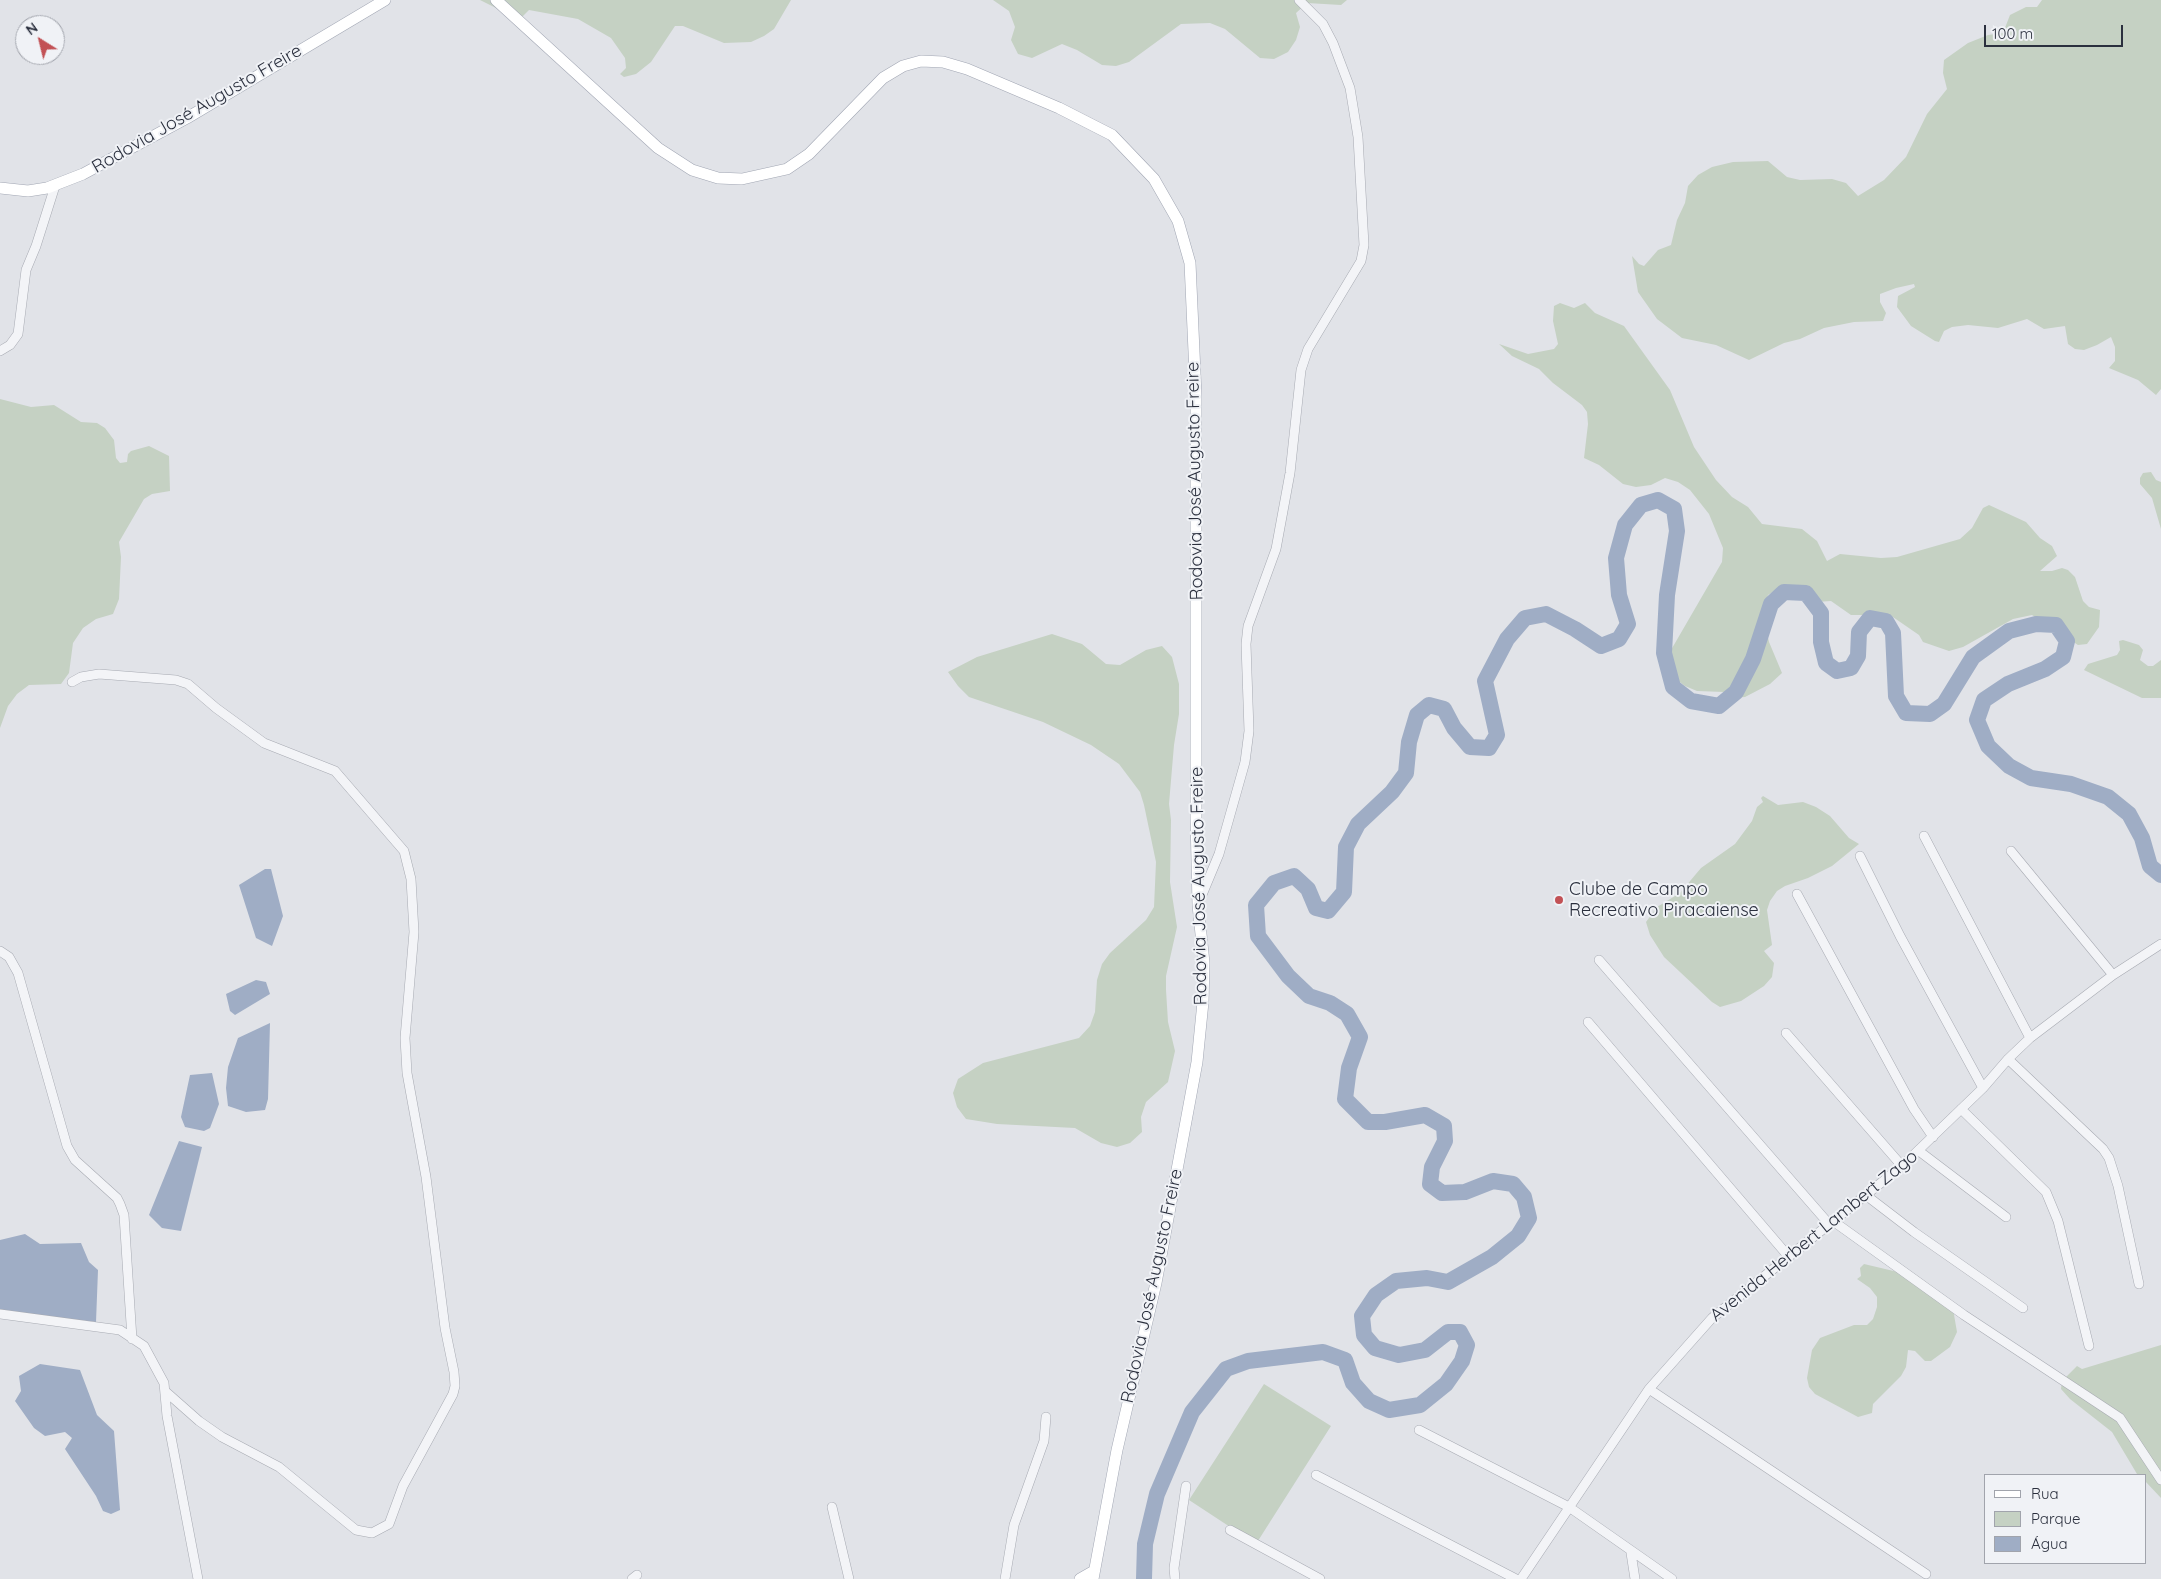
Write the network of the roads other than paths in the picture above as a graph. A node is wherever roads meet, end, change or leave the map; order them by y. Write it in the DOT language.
graph roads {
  1 [pos="385,0"];
  2 [pos="496,0"];
  3 [pos="1300,0"];
  4 [pos="55,186"];
  5 [pos="0,188"];
  6 [pos="0,351"];
  7 [pos="72,682"];
  8 [pos="1924,836"];
  9 [pos="2011,851"];
  10 [pos="1860,856"];
  11 [pos="1797,894"];
  12 [pos="1198,905"];
  13 [pos="2161,944"];
  14 [pos="0,951"];
  15 [pos="1599,960"];
  16 [pos="2113,975"];
  17 [pos="1588,1022"];
  18 [pos="1786,1032"];
  19 [pos="2030,1038"];
  20 [pos="2008,1059"];
  21 [pos="1983,1088"];
  22 [pos="1961,1109"];
  23 [pos="1933,1137"];
  24 [pos="1920,1151"];
  25 [pos="1902,1166"];
  26 [pos="1867,1196"];
  27 [pos="2006,1217"];
  28 [pos="1831,1223"];
  29 [pos="1789,1257"];
  30 [pos="2139,1284"];
  31 [pos="2024,1308"];
  32 [pos="0,1314"];
  33 [pos="132,1339"];
  34 [pos="2089,1346"];
  35 [pos="1649,1388"];
  36 [pos="165,1391"];
  37 [pos="1046,1417"];
  38 [pos="1419,1430"];
  39 [pos="1316,1475"];
  40 [pos="2161,1480"];
  41 [pos="1186,1486"];
  42 [pos="832,1507"];
  43 [pos="1569,1508"];
  44 [pos="1230,1530"];
  45 [pos="1631,1553"];
  46 [pos="1926,1574"];
  47 [pos="1093,1575"];
  48 [pos="198,1579"];
  49 [pos="849,1579"];
  50 [pos="1005,1579"];
  51 [pos="1080,1579"];
  52 [pos="1175,1579"];
  53 [pos="1320,1579"];
  54 [pos="1516,1579"];
  55 [pos="1521,1579"];
  56 [pos="1635,1579"];
  57 [pos="1672,1579"];
  1 -- 4 [label="main road, Rodovia José Augusto Freire"];
  2 -- 12 [label="main road, Rodovia José Augusto Freire"];
  3 -- 12 [label="street"];
  4 -- 5 [label="main road, Rodovia José Augusto Freire"];
  4 -- 6 [label="street"];
  7 -- 36 [label="street"];
  8 -- 19 [label="street"];
  9 -- 16 [label="street"];
  10 -- 21 [label="street"];
  11 -- 23 [label="street"];
  12 -- 47 [label="main road, Rodovia José Augusto Freire"];
  13 -- 16 [label="street, Avenida Herbert Lambert Zago"];
  14 -- 33 [label="street"];
  15 -- 28 [label="street"];
  16 -- 19 [label="street, Avenida Herbert Lambert Zago"];
  17 -- 29 [label="street"];
  18 -- 25 [label="street"];
  19 -- 20 [label="street, Avenida Herbert Lambert Zago"];
  20 -- 21 [label="street, Avenida Herbert Lambert Zago"];
  20 -- 30 [label="street"];
  21 -- 22 [label="street, Avenida Herbert Lambert Zago"];
  22 -- 23 [label="street, Avenida Herbert Lambert Zago"];
  22 -- 34 [label="street"];
  23 -- 24 [label="street, Avenida Herbert Lambert Zago"];
  24 -- 25 [label="street, Avenida Herbert Lambert Zago"];
  24 -- 27 [label="street"];
  25 -- 26 [label="street, Avenida Herbert Lambert Zago"];
  26 -- 28 [label="street, Avenida Herbert Lambert Zago"];
  26 -- 31 [label="street"];
  28 -- 29 [label="street, Avenida Herbert Lambert Zago"];
  28 -- 40 [label="street"];
  29 -- 35 [label="street, Avenida Herbert Lambert Zago"];
  32 -- 33 [label="street"];
  33 -- 36 [label="street"];
  35 -- 43 [label="street, Avenida Herbert Lambert Zago"];
  35 -- 46 [label="street"];
  36 -- 48 [label="street"];
  37 -- 50 [label="street"];
  38 -- 43 [label="street"];
  39 -- 54 [label="street"];
  41 -- 52 [label="street"];
  42 -- 49 [label="street"];
  43 -- 45 [label="street"];
  43 -- 55 [label="street, Avenida Herbert Lambert Zago"];
  44 -- 53 [label="street"];
  45 -- 56 [label="street"];
  45 -- 57 [label="street"];
  47 -- 51 [label="main road"];
}
